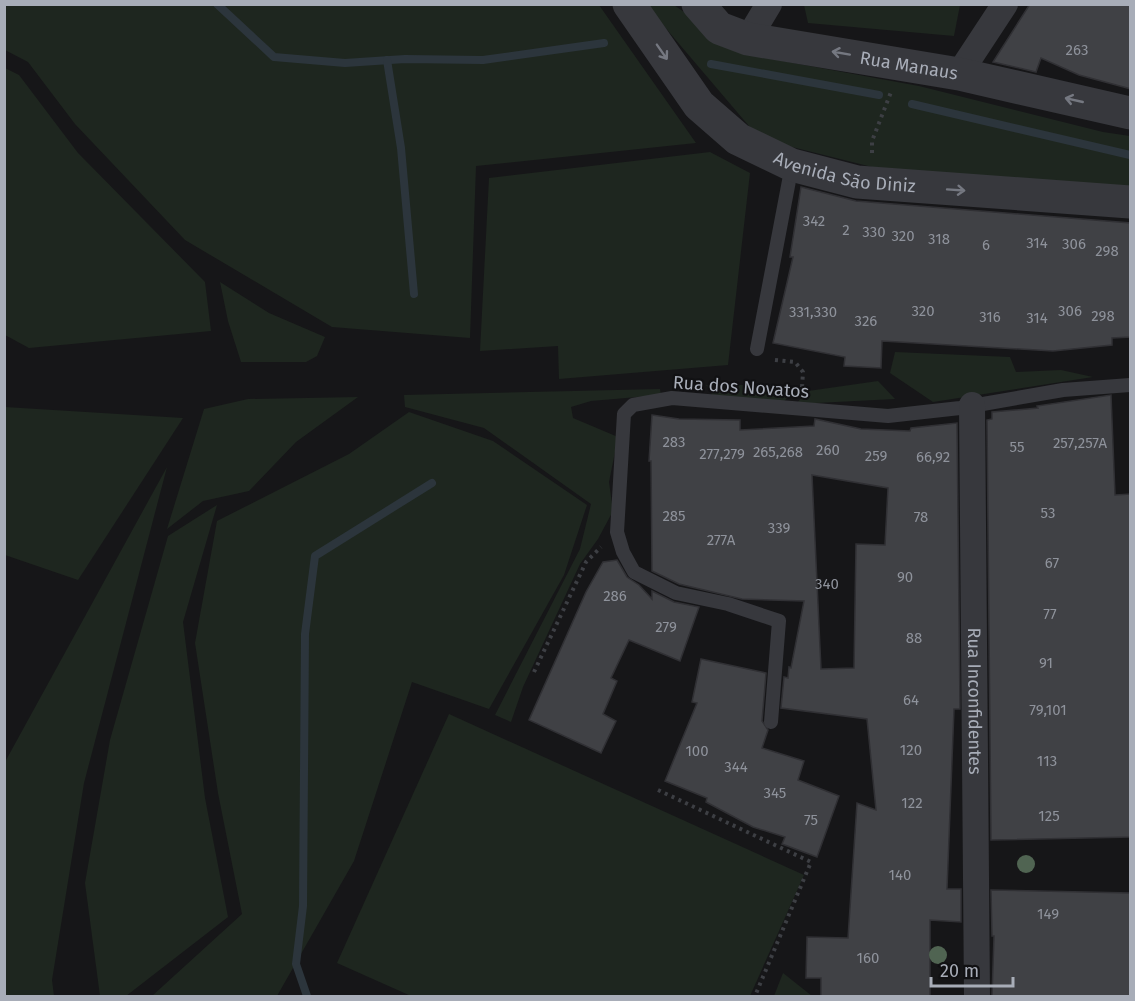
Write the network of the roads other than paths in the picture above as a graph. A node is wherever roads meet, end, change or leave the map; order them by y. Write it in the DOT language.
graph roads {
  1 [pos="629,4"];
  2 [pos="698,4"];
  3 [pos="769,4"];
  4 [pos="1005,4"];
  5 [pos="748,39"];
  6 [pos="959,74"];
  7 [pos="1131,113"];
  8 [pos="792,165"];
  9 [pos="1131,202"];
  10 [pos="757,349"];
  11 [pos="1131,385"];
  12 [pos="972,405"];
  13 [pos="771,722"];
  14 [pos="977,996"];
  1 -- 8 [label="street, Avenida São Diniz, one-way"];
  2 -- 5 [label="street, Rua Manaus"];
  3 -- 5 [label="street"];
  4 -- 6 [label="street"];
  6 -- 5 [label="street, Rua Manaus, one-way"];
  7 -- 6 [label="street, Rua Manaus, one-way"];
  8 -- 9 [label="street, Avenida São Diniz, one-way"];
  8 -- 10 [label="lane"];
  11 -- 12 [label="lane, Rua dos Novatos"];
  12 -- 13 [label="lane, Rua dos Novatos"];
  12 -- 14 [label="street, Rua Inconfidentes"];
}
